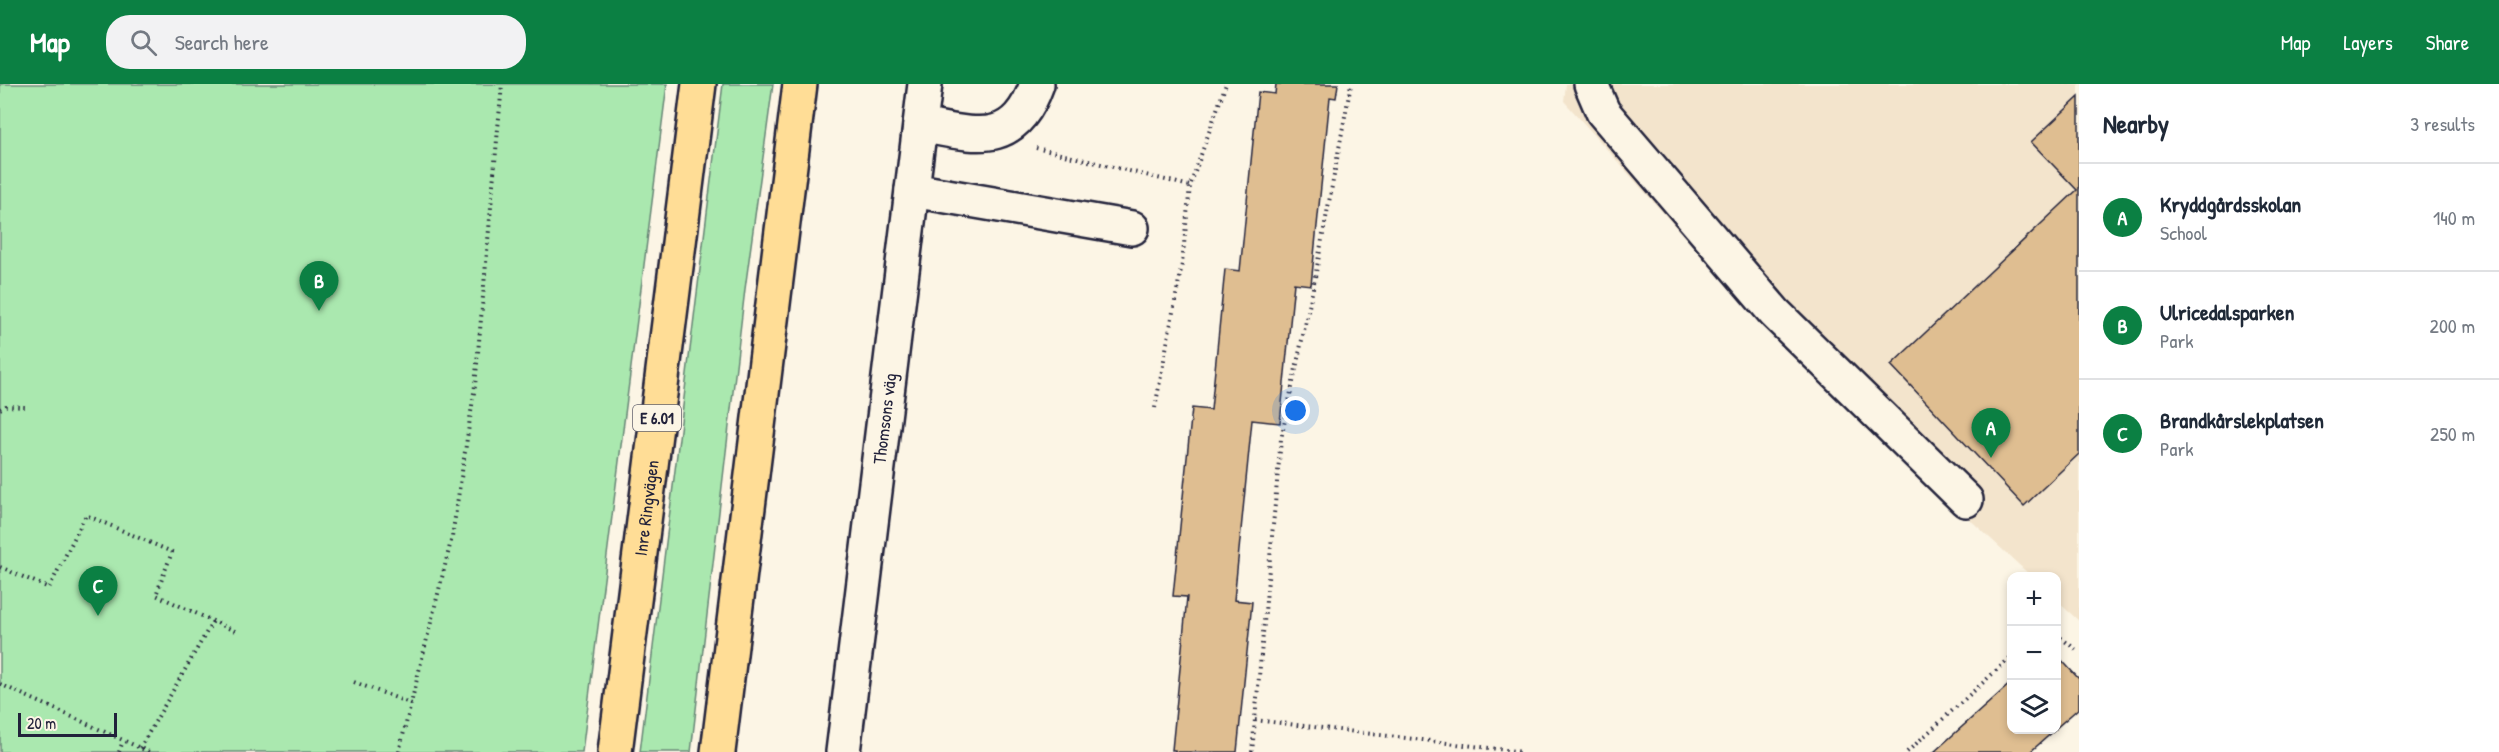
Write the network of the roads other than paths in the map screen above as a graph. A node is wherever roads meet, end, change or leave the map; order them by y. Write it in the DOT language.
graph roads {
  1 [pos="699,84"];
  2 [pos="800,84"];
  3 [pos="925,84"];
  4 [pos="1037,84"];
  5 [pos="1591,84"];
  6 [pos="920,125"];
  7 [pos="912,190"];
  8 [pos="1132,228"];
  9 [pos="1966,500"];
  10 [pos="615,752"];
  11 [pos="718,752"];
  12 [pos="843,752"];
  1 -- 10 [label="highway, Inre Ringvägen / E 6.01"];
  2 -- 11 [label="highway"];
  3 -- 6 [label="street, Thomsons väg"];
  4 -- 6 [label="street"];
  5 -- 9 [label="street"];
  6 -- 7 [label="street, Thomsons väg"];
  7 -- 8 [label="street"];
  7 -- 12 [label="street, Thomsons väg"];
}
